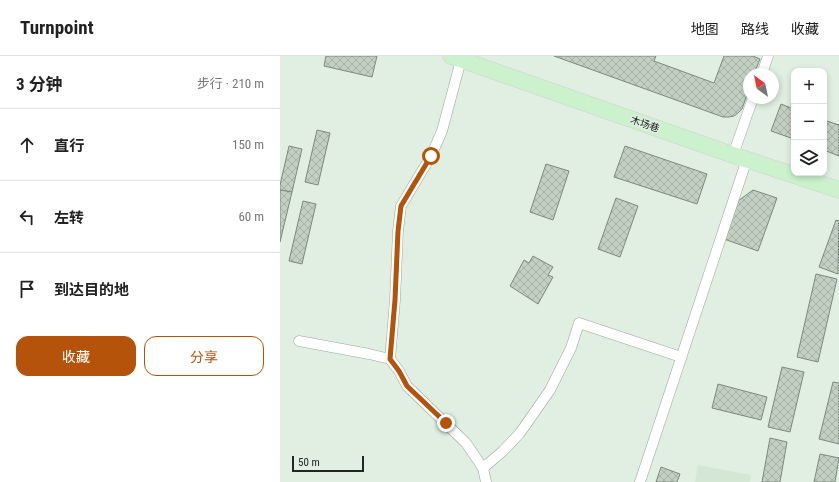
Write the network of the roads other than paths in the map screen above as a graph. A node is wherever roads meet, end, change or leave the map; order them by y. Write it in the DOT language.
graph roads {
  1 [pos="768,56"];
  2 [pos="456,58"];
  3 [pos="764,68"];
  4 [pos="752,104"];
  5 [pos="740,157"];
  6 [pos="839,190"];
  7 [pos="299,341"];
  8 [pos="681,357"];
  9 [pos="390,359"];
  10 [pos="483,468"];
  11 [pos="486,482"];
  12 [pos="640,482"];
  1 -- 3 [label="street"];
  2 -- 5 [label="main road, 木场巷"];
  2 -- 9 [label="street"];
  4 -- 5 [label="street"];
  5 -- 6 [label="main road, 木场巷"];
  5 -- 8 [label="street"];
  7 -- 9 [label="street"];
  8 -- 10 [label="street"];
  8 -- 12 [label="street"];
  9 -- 10 [label="street"];
  10 -- 11 [label="street"];
}
